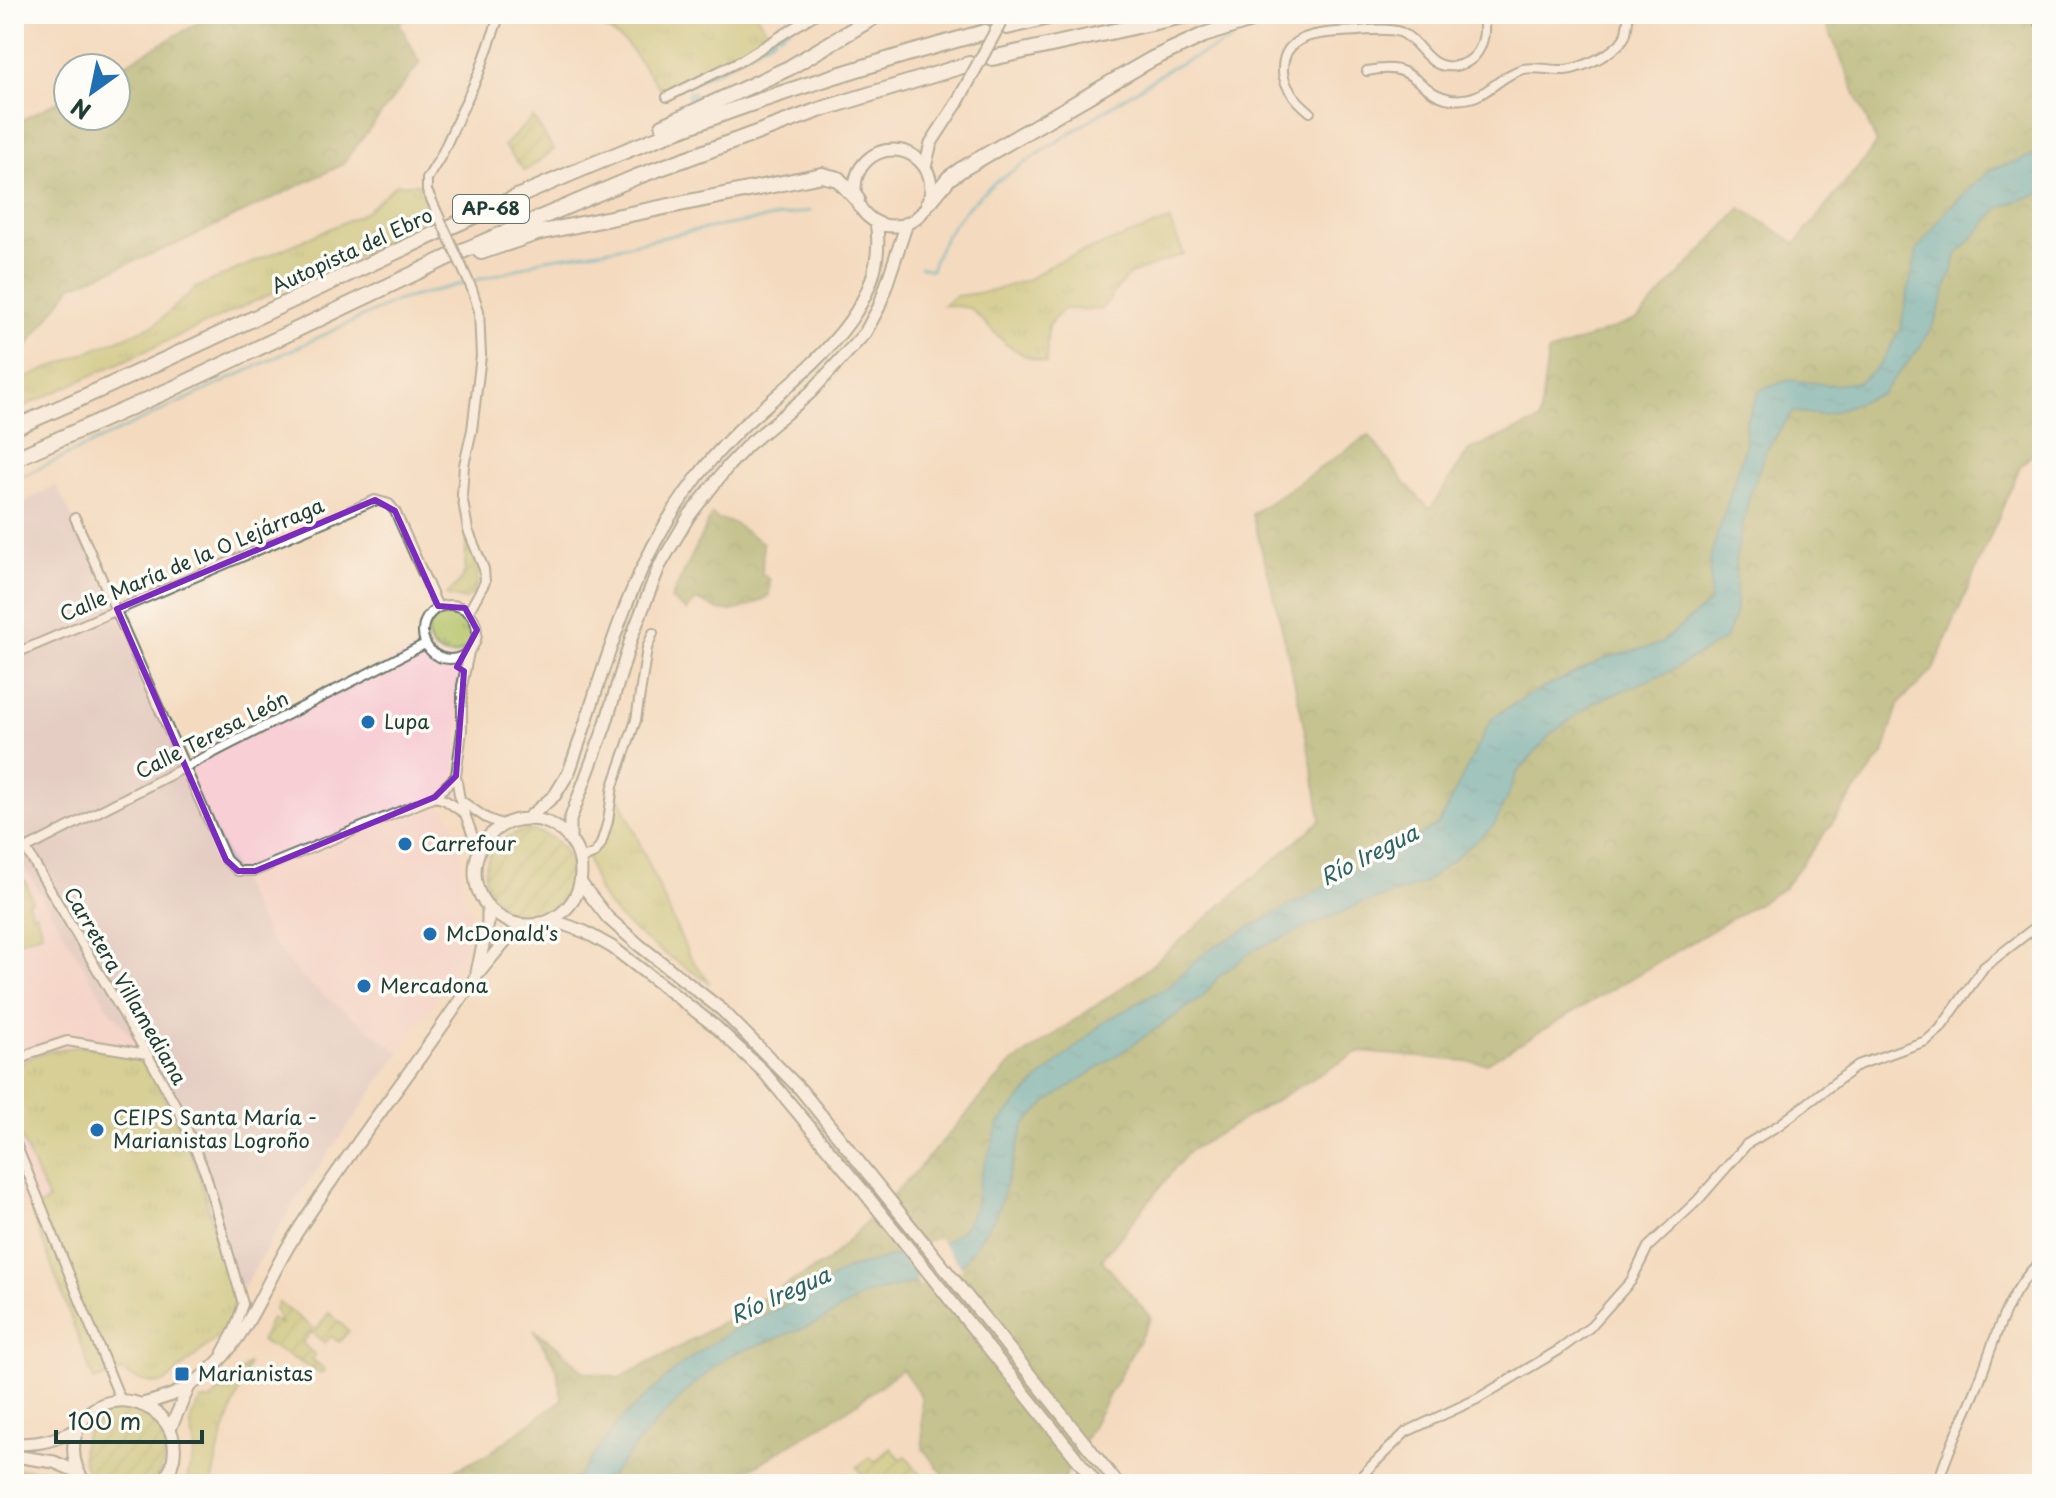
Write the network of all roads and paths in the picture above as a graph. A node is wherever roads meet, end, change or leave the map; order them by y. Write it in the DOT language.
graph roads {
  1 [pos="500,14"];
  2 [pos="816,14"];
  3 [pos="879,14"];
  4 [pos="1061,14"];
  5 [pos="1192,14"];
  6 [pos="1270,14"];
  7 [pos="1629,14"];
  8 [pos="2032,14"];
  9 [pos="1483,15"];
  10 [pos="1006,20"];
  11 [pos="2039,22"];
  12 [pos="985,32"];
  13 [pos="992,58"];
  14 [pos="969,64"];
  15 [pos="1367,71"];
  16 [pos="667,97"];
  17 [pos="1310,112"];
  18 [pos="931,143"];
  19 [pos="911,155"];
  20 [pos="925,167"];
  21 [pos="857,199"];
  22 [pos="929,202"];
  23 [pos="876,222"];
  24 [pos="907,223"];
  25 [pos="340,279"];
  26 [pos="238,358"];
  27 [pos="14,428"];
  28 [pos="14,459"];
  29 [pos="75,518"];
  30 [pos="438,607"];
  31 [pos="117,609"];
  32 [pos="469,611"];
  33 [pos="653,633"];
  34 [pos="425,644"];
  35 [pos="469,652"];
  36 [pos="14,654"];
  37 [pos="449,659"];
  38 [pos="464,671"];
  39 [pos="184,768"];
  40 [pos="456,776"];
  41 [pos="435,797"];
  42 [pos="460,800"];
  43 [pos="465,814"];
  44 [pos="527,819"];
  45 [pos="504,825"];
  46 [pos="570,840"];
  47 [pos="26,849"];
  48 [pos="479,853"];
  49 [pos="14,855"];
  50 [pos="579,860"];
  51 [pos="580,882"];
  52 [pos="488,906"];
  53 [pos="2042,922"];
  54 [pos="540,923"];
  55 [pos="526,925"];
  56 [pos="477,975"];
  57 [pos="147,1054"];
  58 [pos="14,1066"];
  59 [pos="14,1139"];
  60 [pos="2042,1260"];
  61 [pos="214,1366"];
  62 [pos="188,1389"];
  63 [pos="121,1401"];
  64 [pos="142,1404"];
  65 [pos="78,1429"];
  66 [pos="170,1429"];
  67 [pos="14,1443"];
  68 [pos="14,1456"];
  69 [pos="78,1472"];
  70 [pos="167,1481"];
  71 [pos="86,1484"];
  72 [pos="1097,1484"];
  73 [pos="1118,1484"];
  74 [pos="1353,1484"];
  75 [pos="1938,1484"];
  1 -- 32 [label="street, bridge"];
  2 -- 16 [label="street"];
  3 -- 25 [label="highway"];
  4 -- 10 [label="highway"];
  5 -- 13 [label="highway"];
  6 -- 22 [label="highway"];
  7 -- 15 [label="street"];
  8 -- 11 [label="street"];
  9 -- 17 [label="street"];
  10 -- 18 [label="main road, bridge"];
  12 -- 25 [label="highway, Autopista del Ebro / AP-68"];
  14 -- 26 [label="highway, AP-68"];
  18 -- 19 [label="main road"];
  18 -- 20 [label="main road"];
  19 -- 20 [label="main road"];
  19 -- 21 [label="main road"];
  20 -- 22 [label="main road"];
  21 -- 23 [label="main road"];
  21 -- 26 [label="highway"];
  22 -- 24 [label="main road"];
  23 -- 24 [label="main road"];
  23 -- 44 [label="main road"];
  24 -- 46 [label="main road"];
  25 -- 27 [label="highway, Autopista del Ebro / AP-68"];
  26 -- 28 [label="highway, AP-68"];
  29 -- 31 [label="street"];
  30 -- 31 [label="street, Calle María de la O Lejárraga"];
  30 -- 32 [label="street"];
  30 -- 34 [label="street"];
  31 -- 36 [label="street, Calle María de la O Lejárraga"];
  31 -- 39 [label="street"];
  32 -- 35 [label="street"];
  33 -- 50 [label="street"];
  34 -- 37 [label="street"];
  34 -- 39 [label="street, Calle Teresa León"];
  35 -- 37 [label="street"];
  35 -- 38 [label="street"];
  37 -- 38 [label="street"];
  38 -- 40 [label="street"];
  39 -- 41 [label="street"];
  39 -- 47 [label="street, Calle Teresa León"];
  40 -- 41 [label="street"];
  40 -- 42 [label="street"];
  41 -- 43 [label="street"];
  42 -- 43 [label="street"];
  42 -- 45 [label="street"];
  43 -- 48 [label="street"];
  44 -- 45 [label="main road"];
  44 -- 46 [label="main road"];
  45 -- 48 [label="main road"];
  46 -- 50 [label="main road"];
  47 -- 49 [label="street, Calle Teresa León"];
  47 -- 57 [label="street, Carretera Villamediana"];
  48 -- 52 [label="main road"];
  50 -- 51 [label="main road"];
  51 -- 54 [label="main road"];
  51 -- 73 [label="main road"];
  52 -- 55 [label="main road"];
  52 -- 56 [label="main road"];
  53 -- 74 [label="street"];
  54 -- 55 [label="main road"];
  54 -- 72 [label="main road"];
  55 -- 56 [label="main road"];
  56 -- 61 [label="main road"];
  57 -- 58 [label="street"];
  57 -- 61 [label="street, Carretera Villamediana"];
  59 -- 63 [label="street"];
  60 -- 75 [label="street"];
  61 -- 62 [label="main road"];
  62 -- 64 [label="main road"];
  62 -- 66 [label="main road"];
  63 -- 64 [label="main road"];
  63 -- 65 [label="main road"];
  64 -- 66 [label="main road"];
  65 -- 67 [label="main road"];
  65 -- 69 [label="main road"];
  66 -- 70 [label="main road"];
  68 -- 69 [label="main road"];
  69 -- 71 [label="main road"];
}
